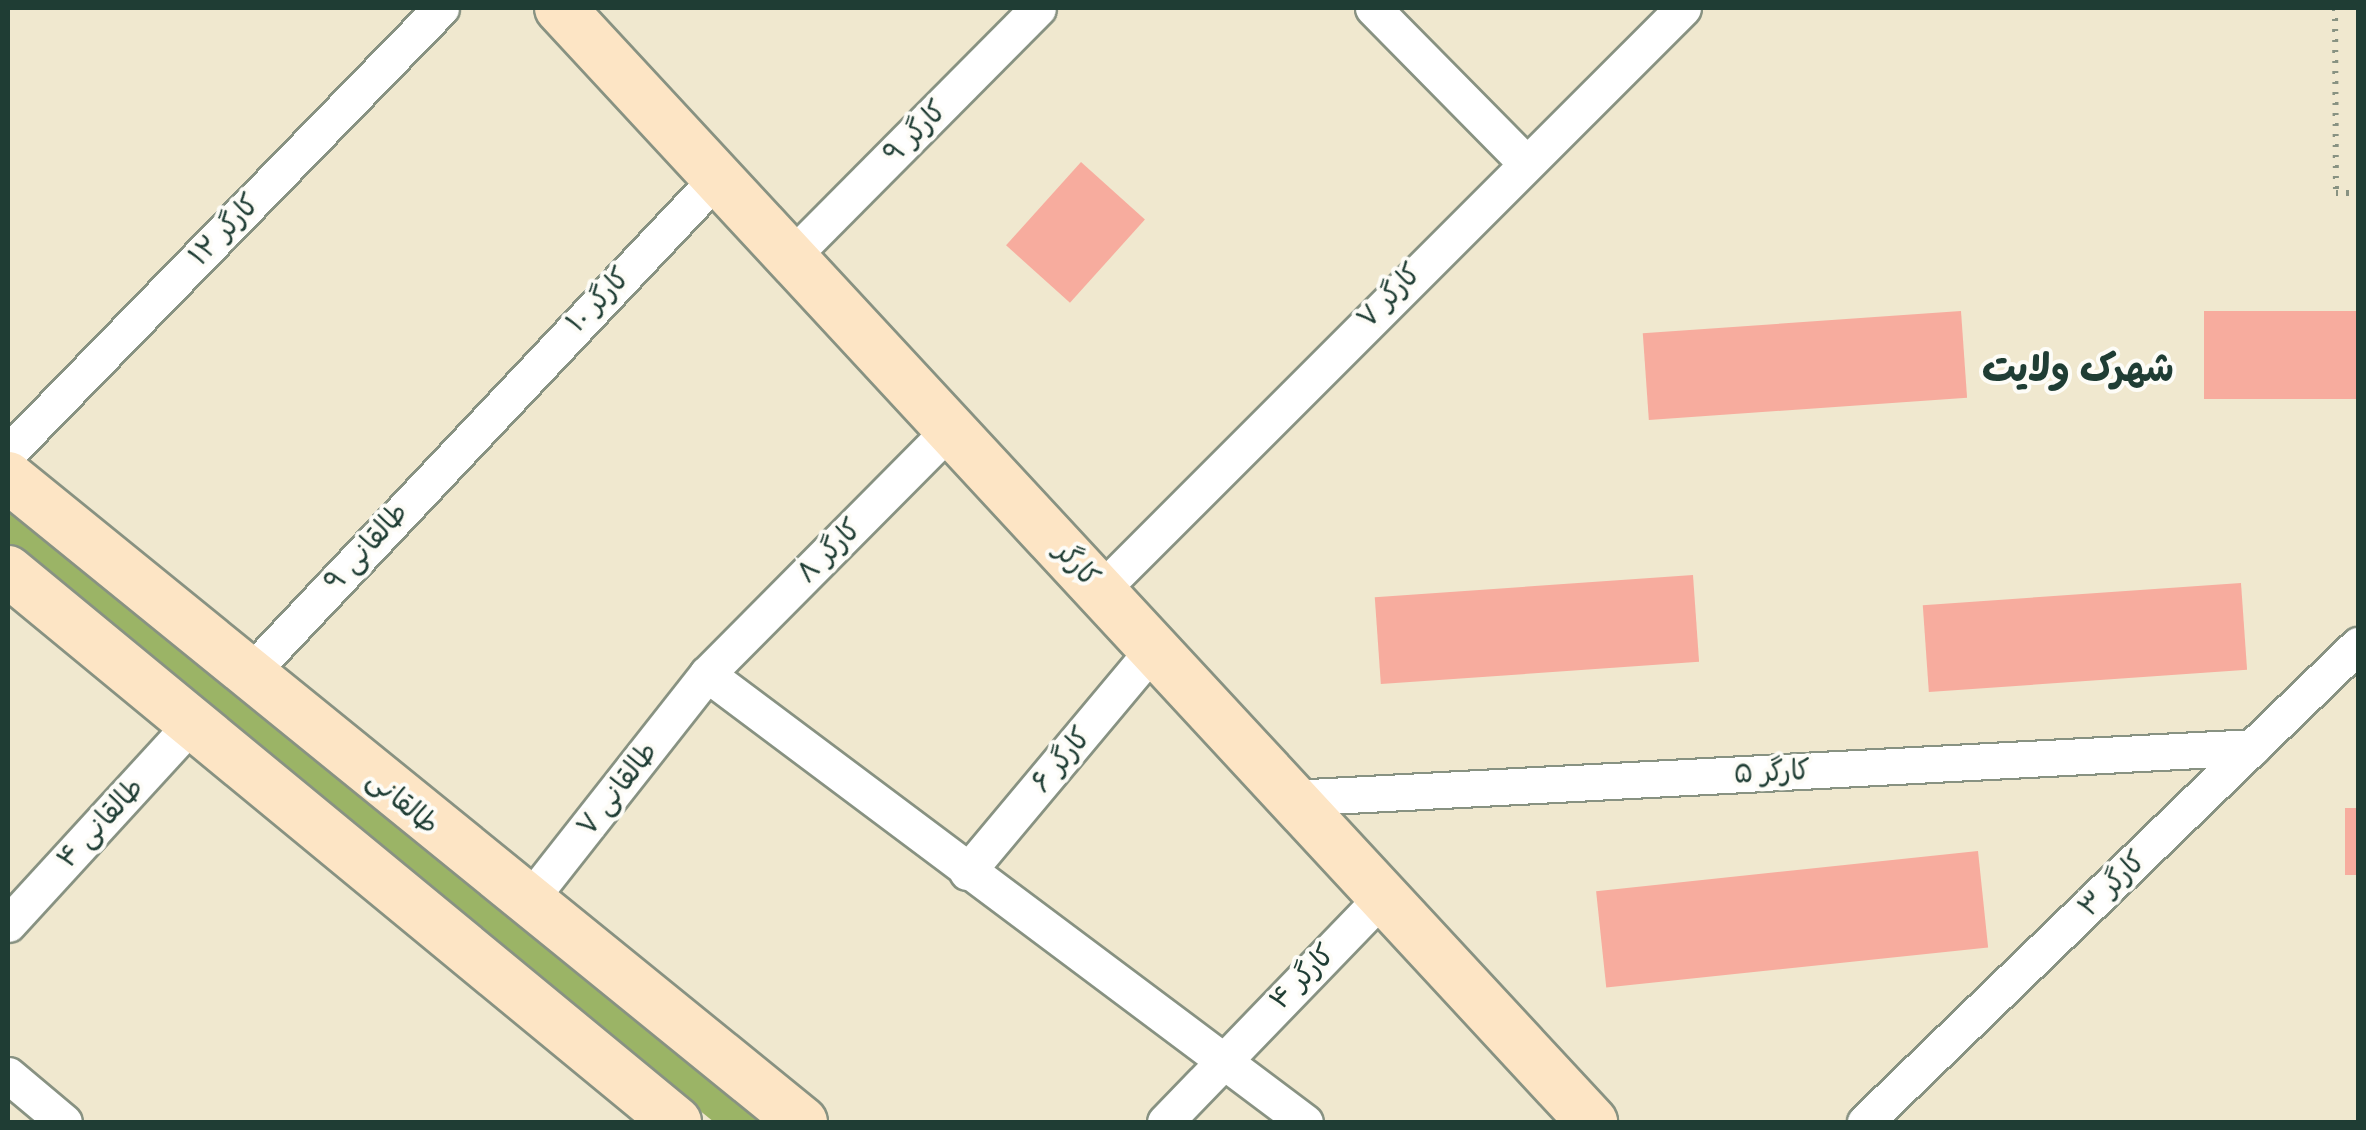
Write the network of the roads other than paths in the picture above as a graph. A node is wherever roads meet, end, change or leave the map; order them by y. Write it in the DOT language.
graph roads {
  1 [pos="442,8"];
  2 [pos="560,8"];
  3 [pos="1038,8"];
  4 [pos="1373,8"];
  5 [pos="1683,8"];
  6 [pos="1523,160"];
  7 [pos="715,180"];
  8 [pos="792,256"];
  9 [pos="482,420"];
  10 [pos="950,429"];
  11 [pos="8,453"];
  12 [pos="8,477"];
  13 [pos="8,572"];
  14 [pos="1101,590"];
  15 [pos="2358,645"];
  16 [pos="1155,647"];
  17 [pos="250,674"];
  18 [pos="707,674"];
  19 [pos="193,722"];
  20 [pos="2253,748"];
  21 [pos="1291,798"];
  22 [pos="967,872"];
  23 [pos="1383,896"];
  24 [pos="526,904"];
  25 [pos="8,924"];
  26 [pos="1221,1059"];
  27 [pos="8,1075"];
  28 [pos="64,1122"];
  29 [pos="676,1122"];
  30 [pos="802,1122"];
  31 [pos="1165,1122"];
  32 [pos="1305,1122"];
  33 [pos="1592,1122"];
  34 [pos="1865,1122"];
  1 -- 11 [label="street, کارگر ۱۲"];
  2 -- 7 [label="main road, کارگر"];
  3 -- 8 [label="street, کارگر ۹"];
  4 -- 6 [label="street"];
  5 -- 6 [label="street, کارگر ۷"];
  6 -- 14 [label="street, کارگر ۷"];
  7 -- 8 [label="main road, کارگر"];
  7 -- 9 [label="street, کارگر ۱۰"];
  8 -- 10 [label="main road, کارگر"];
  9 -- 17 [label="street, طالقانی ۹"];
  10 -- 14 [label="main road, کارگر"];
  10 -- 18 [label="street, کارگر ۸"];
  12 -- 17 [label="main road, طالقانی"];
  13 -- 19 [label="main road"];
  14 -- 16 [label="main road, کارگر"];
  15 -- 20 [label="street, کارگر ۳"];
  16 -- 21 [label="main road, کارگر"];
  16 -- 22 [label="street, کارگر ۶"];
  17 -- 24 [label="main road, طالقانی"];
  18 -- 22 [label="street"];
  18 -- 24 [label="street, طالقانی ۷"];
  19 -- 25 [label="street, طالقانی ۴"];
  19 -- 29 [label="main road"];
  20 -- 21 [label="street, کارگر ۵"];
  20 -- 34 [label="street, کارگر ۳"];
  21 -- 23 [label="main road, کارگر"];
  22 -- 26 [label="street"];
  23 -- 26 [label="street, کارگر ۴"];
  23 -- 33 [label="main road, کارگر"];
  24 -- 30 [label="main road, طالقانی"];
  26 -- 31 [label="street, کارگر ۴"];
  26 -- 32 [label="street"];
  27 -- 28 [label="street"];
}
